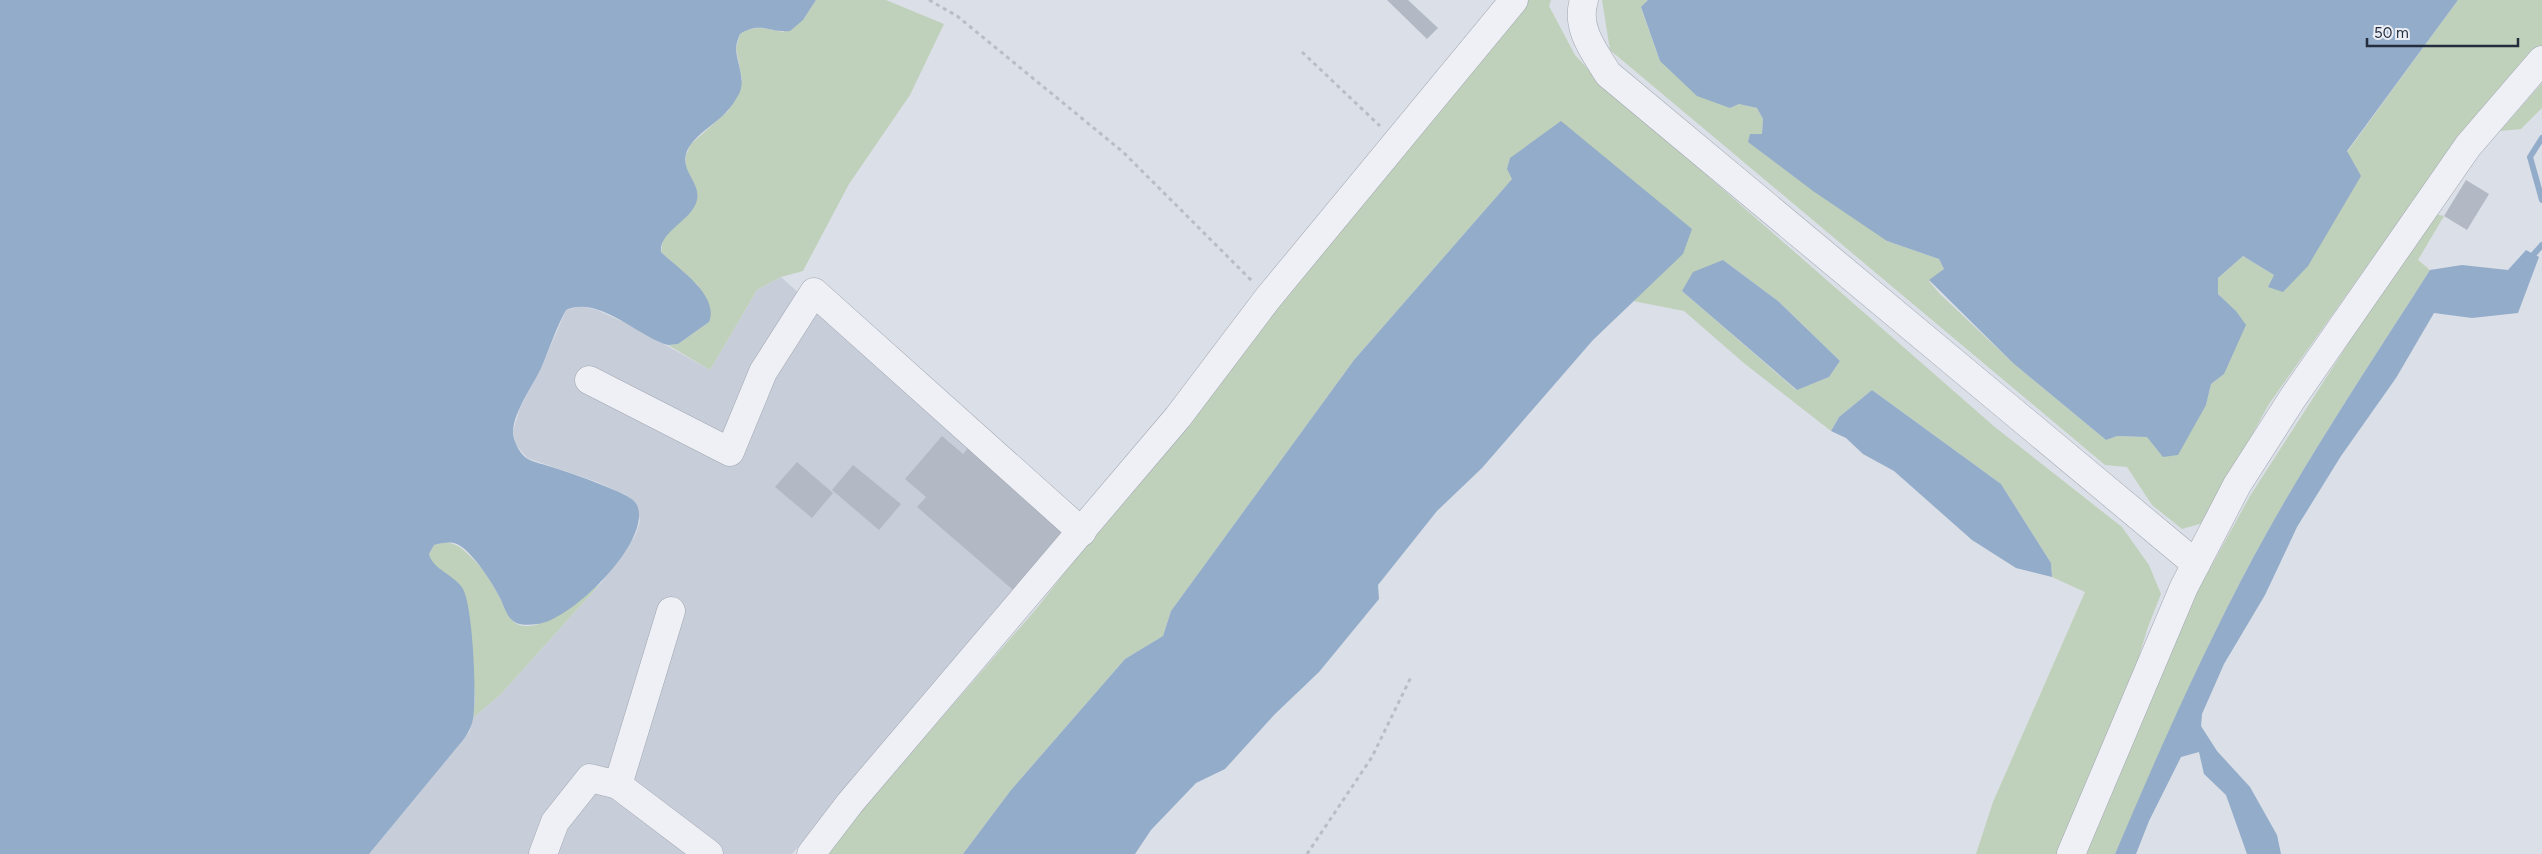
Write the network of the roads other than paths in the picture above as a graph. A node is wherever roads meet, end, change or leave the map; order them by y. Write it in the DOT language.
graph roads {
  1 [pos="1514,0"];
  2 [pos="1584,0"];
  3 [pos="2542,60"];
  4 [pos="589,380"];
  5 [pos="1082,532"];
  6 [pos="2196,564"];
  7 [pos="671,611"];
  8 [pos="618,785"];
  9 [pos="543,854"];
  10 [pos="709,854"];
  11 [pos="811,854"];
  12 [pos="2071,854"];
  1 -- 5 [label="street"];
  2 -- 6 [label="street"];
  3 -- 6 [label="street"];
  4 -- 5 [label="street"];
  5 -- 11 [label="street"];
  6 -- 12 [label="street"];
  7 -- 8 [label="street"];
  8 -- 9 [label="street"];
  8 -- 10 [label="street"];
}
